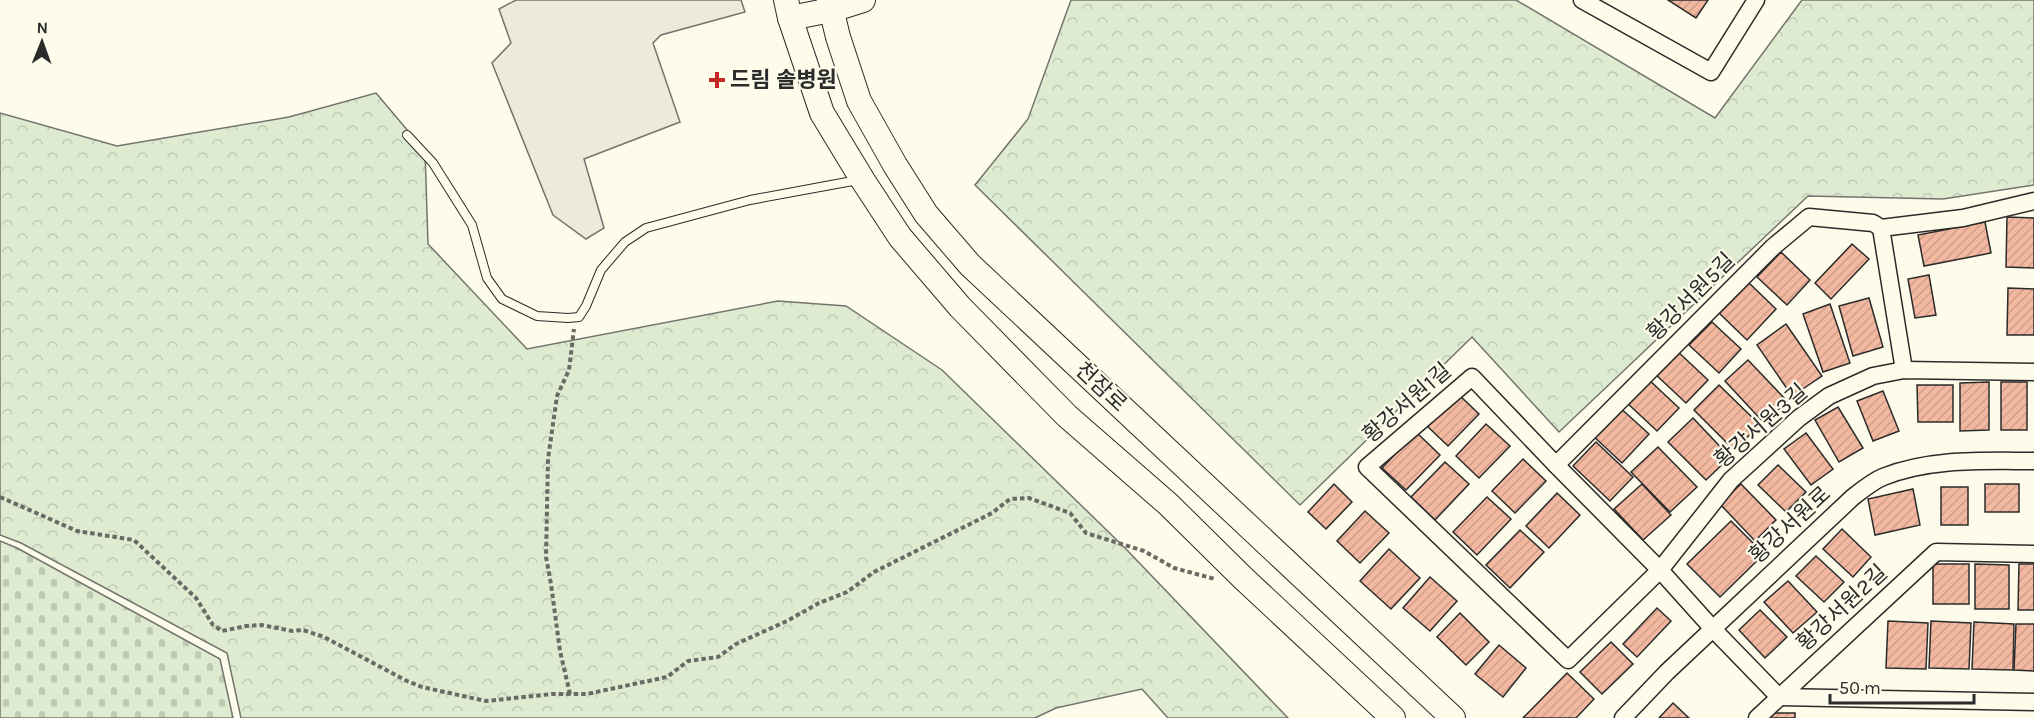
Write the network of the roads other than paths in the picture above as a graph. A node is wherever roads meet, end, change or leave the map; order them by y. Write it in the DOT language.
graph roads {
  1 [pos="863,0"];
  2 [pos="1582,0"];
  3 [pos="1756,0"];
  4 [pos="830,5"];
  5 [pos="788,9"];
  6 [pos="407,135"];
  7 [pos="862,179"];
  8 [pos="2034,201"];
  9 [pos="1881,228"];
  10 [pos="1904,370"];
  11 [pos="2034,372"];
  12 [pos="2034,462"];
  13 [pos="1556,465"];
  14 [pos="2034,554"];
  15 [pos="1660,570"];
  16 [pos="1713,629"];
  17 [pos="1779,697"];
  18 [pos="2034,702"];
  19 [pos="1393,718"];
  20 [pos="1454,718"];
  21 [pos="1623,718"];
  22 [pos="1757,718"];
  1 -- 4 [label="street"];
  2 -- 3 [label="street"];
  4 -- 5 [label="street"];
  4 -- 20 [label="street, 천잠로"];
  5 -- 7 [label="street, 천잠로"];
  6 -- 7 [label="lane"];
  7 -- 19 [label="street, 천잠로"];
  8 -- 9 [label="street, 황강서원5길"];
  9 -- 10 [label="street"];
  9 -- 13 [label="street, 황강서원5길"];
  10 -- 11 [label="street, 황강서원3길"];
  10 -- 15 [label="street, 황강서원3길"];
  12 -- 16 [label="street, 황강서원로"];
  13 -- 15 [label="street, 황강서원1길"];
  13 -- 15 [label="street, 황강서원1길"];
  14 -- 17 [label="street, 황강서원2길"];
  15 -- 16 [label="street, 황강서원1길"];
  16 -- 17 [label="street, 황강서원1길"];
  16 -- 21 [label="street, 황강서원로"];
  17 -- 18 [label="street"];
  17 -- 22 [label="street, 황강서원2길"];
}
